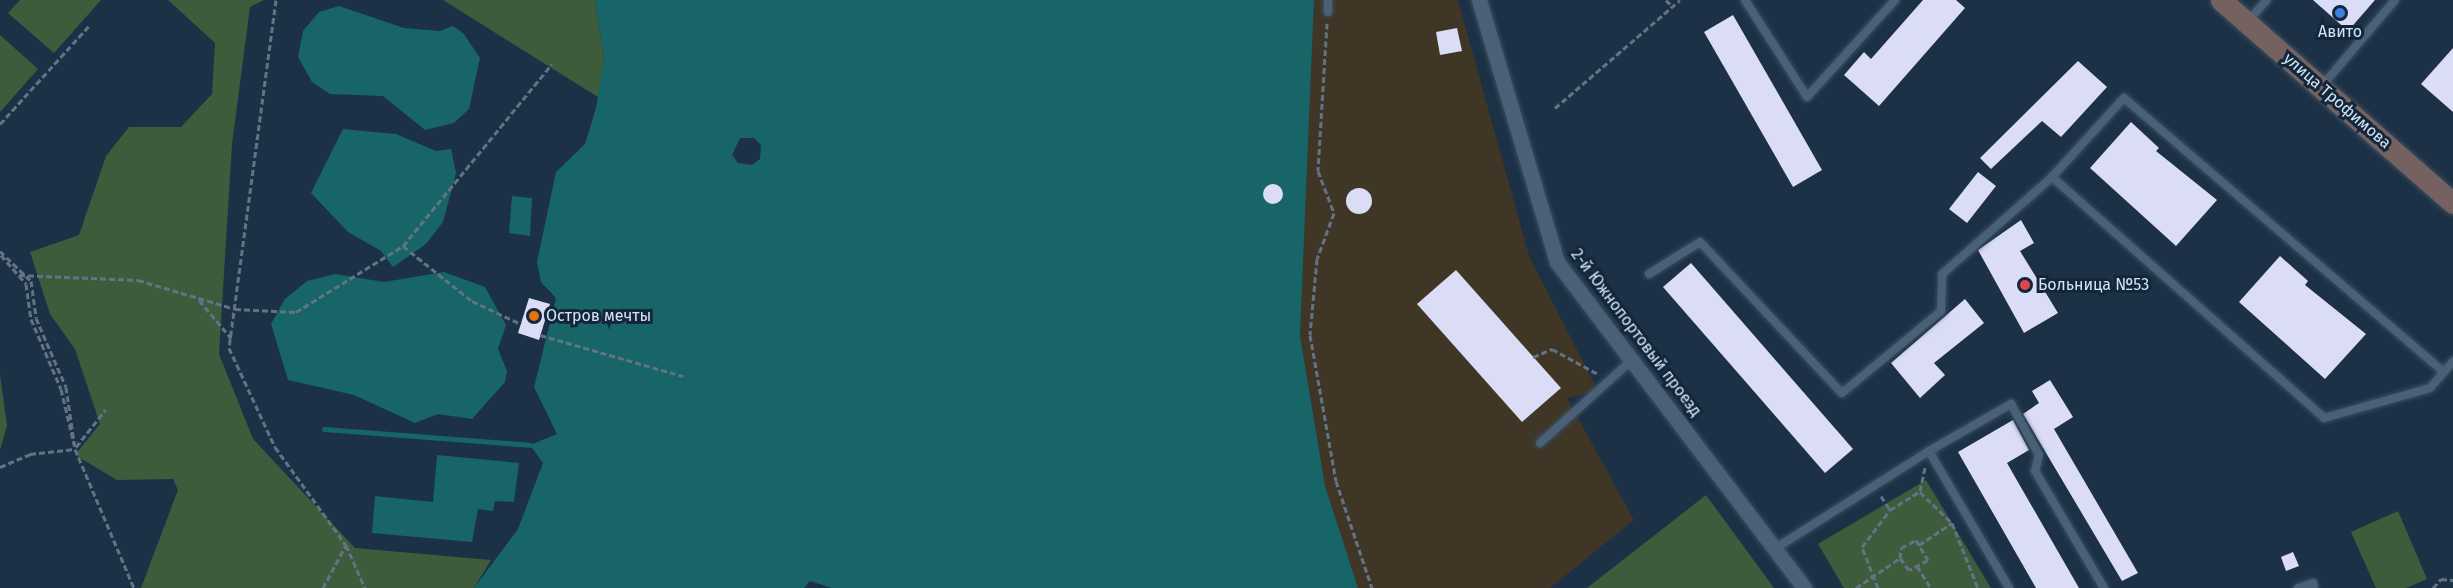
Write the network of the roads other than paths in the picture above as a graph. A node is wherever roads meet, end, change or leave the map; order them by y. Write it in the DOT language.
graph roads {
  1 [pos="1328,0"];
  2 [pos="1479,0"];
  3 [pos="1745,0"];
  4 [pos="1895,0"];
  5 [pos="2221,0"];
  6 [pos="2267,0"];
  7 [pos="2395,0"];
  8 [pos="1328,12"];
  9 [pos="2247,23"];
  10 [pos="2321,87"];
  11 [pos="2052,177"];
  12 [pos="2453,202"];
  13 [pos="1649,274"];
  14 [pos="1632,360"];
  15 [pos="2453,362"];
  16 [pos="2443,371"];
  17 [pos="1540,442"];
  18 [pos="1929,451"];
  19 [pos="1776,548"];
  20 [pos="1804,588"];
  21 [pos="2009,588"];
  22 [pos="2104,588"];
  23 [pos="2298,588"];
  24 [pos="2314,588"];
  1 -- 8 [label="lane"];
  2 -- 14 [label="street, 2-й Южнопортовый проезд"];
  3 -- 4 [label="lane"];
  5 -- 9 [label="main road, улица Трофимова"];
  6 -- 9 [label="lane"];
  7 -- 10 [label="lane"];
  9 -- 10 [label="main road, улица Трофимова"];
  10 -- 12 [label="main road, улица Трофимова"];
  11 -- 13 [label="lane"];
  11 -- 16 [label="lane"];
  11 -- 16 [label="lane"];
  14 -- 17 [label="lane"];
  14 -- 19 [label="street, 2-й Южнопортовый проезд"];
  15 -- 16 [label="lane"];
  18 -- 19 [label="lane"];
  18 -- 21 [label="lane"];
  18 -- 22 [label="lane"];
  19 -- 20 [label="street, 2-й Южнопортовый проезд"];
  23 -- 24 [label="lane"];
}
